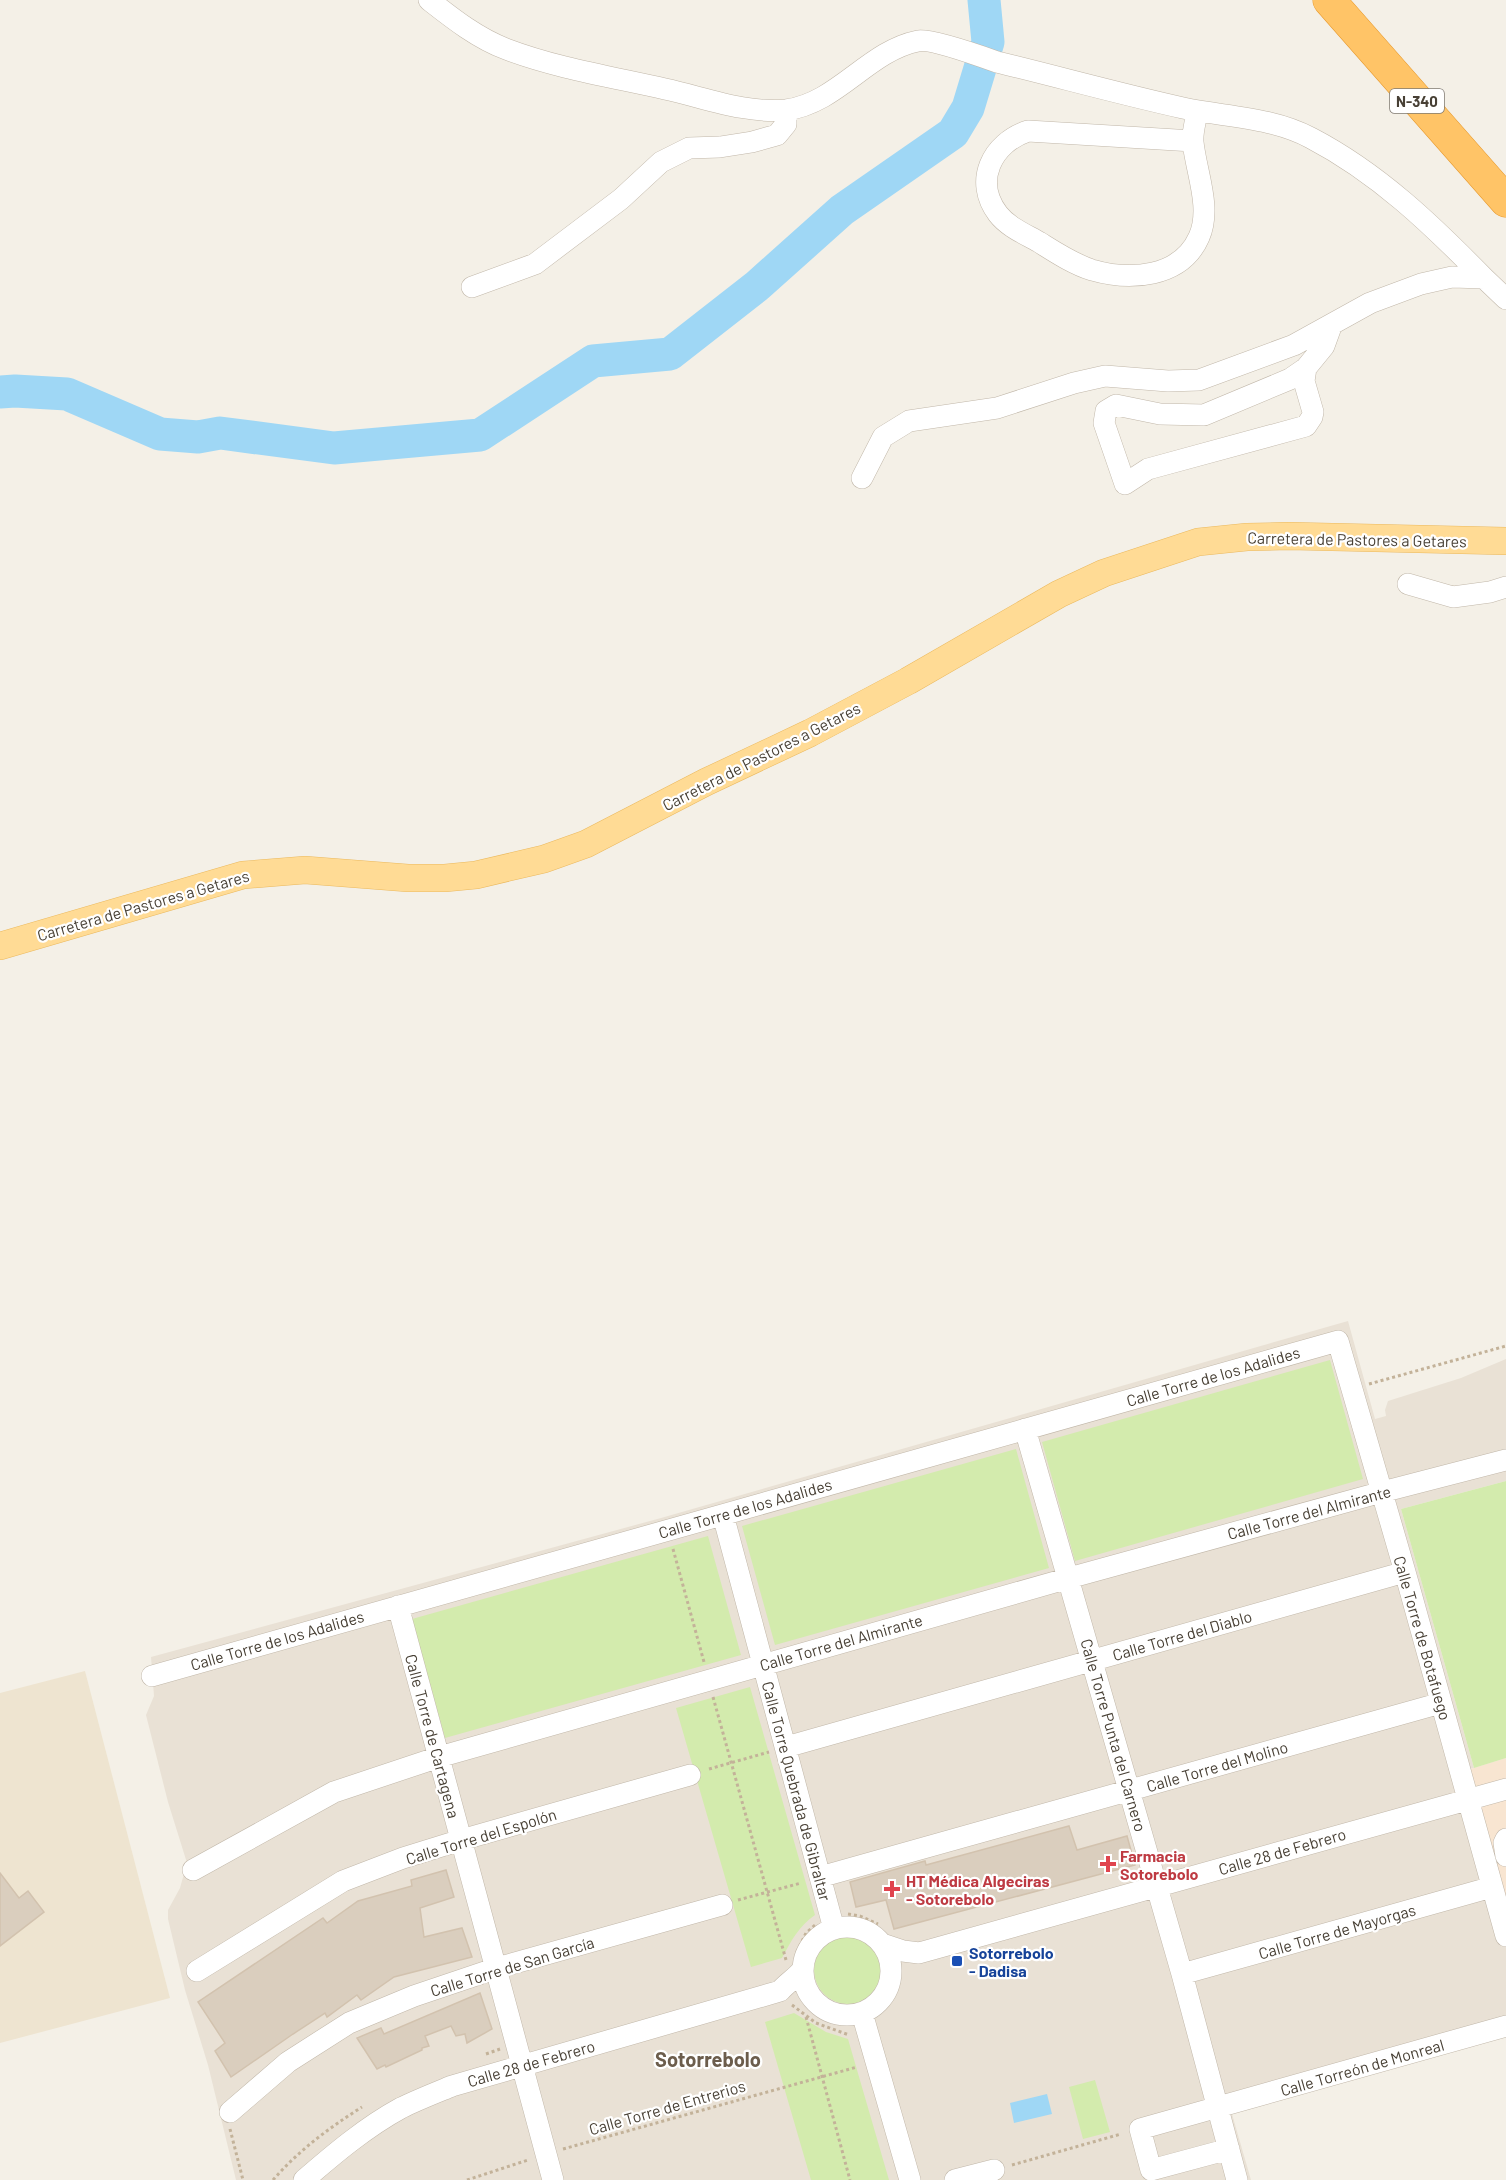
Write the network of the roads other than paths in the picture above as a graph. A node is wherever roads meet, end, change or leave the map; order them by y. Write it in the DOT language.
graph roads {
  1 [pos="429,0"];
  2 [pos="1329,0"];
  3 [pos="1349,0"];
  4 [pos="786,110"];
  5 [pos="1197,111"];
  6 [pos="1193,141"];
  7 [pos="1506,181"];
  8 [pos="1506,201"];
  9 [pos="1484,278"];
  10 [pos="472,287"];
  11 [pos="1506,300"];
  12 [pos="1332,324"];
  13 [pos="1306,368"];
  14 [pos="862,478"];
  15 [pos="1506,541"];
  16 [pos="1408,584"];
  17 [pos="1506,587"];
  18 [pos="0,946"];
  19 [pos="1338,1341"];
  20 [pos="1025,1429"];
  21 [pos="1506,1460"];
  22 [pos="1382,1492"];
  23 [pos="723,1515"];
  24 [pos="1405,1572"];
  25 [pos="1069,1578"];
  26 [pos="398,1606"];
  27 [pos="1093,1660"];
  28 [pos="763,1664"];
  29 [pos="152,1676"];
  30 [pos="1441,1703"];
  31 [pos="786,1747"];
  32 [pos="439,1757"];
  33 [pos="690,1775"];
  34 [pos="1506,1789"];
  35 [pos="1130,1790"];
  36 [pos="1469,1799"];
  37 [pos="1506,1839"];
  38 [pos="461,1840"];
  39 [pos="1506,1856"];
  40 [pos="193,1870"];
  41 [pos="820,1877"];
  42 [pos="1157,1886"];
  43 [pos="1492,1887"];
  44 [pos="722,1905"];
  45 [pos="834,1929"];
  46 [pos="1506,1936"];
  47 [pos="882,1944"];
  48 [pos="919,1953"];
  49 [pos="497,1968"];
  50 [pos="796,1968"];
  51 [pos="197,1971"];
  52 [pos="1182,1974"];
  53 [pos="890,1983"];
  54 [pos="784,1993"];
  55 [pos="809,2008"];
  56 [pos="865,2022"];
  57 [pos="1506,2026"];
  58 [pos="523,2065"];
  59 [pos="1219,2108"];
  60 [pos="230,2112"];
  61 [pos="1229,2149"];
  62 [pos="994,2170"];
  63 [pos="304,2180"];
  64 [pos="553,2180"];
  65 [pos="910,2180"];
  66 [pos="955,2180"];
  67 [pos="1237,2180"];
  1 -- 4 [label="street"];
  2 -- 8 [label="highway, N-340"];
  3 -- 7 [label="highway, N-340"];
  4 -- 5 [label="street"];
  4 -- 10 [label="street"];
  5 -- 6 [label="street"];
  5 -- 9 [label="street"];
  6 -- 6 [label="street"];
  9 -- 11 [label="street"];
  9 -- 12 [label="street"];
  12 -- 13 [label="street"];
  12 -- 14 [label="street"];
  13 -- 13 [label="street"];
  15 -- 18 [label="main road, Carretera de Pastores a Getares"];
  16 -- 17 [label="street"];
  19 -- 20 [label="street, Calle Torre de los Adalides"];
  19 -- 22 [label="street, Calle Torre de Botafuego"];
  20 -- 23 [label="street, Calle Torre de los Adalides"];
  20 -- 25 [label="street, Calle Torre Punta del Carnero"];
  21 -- 22 [label="street, Calle Torre del Almirante"];
  22 -- 24 [label="street, Calle Torre de Botafuego"];
  22 -- 25 [label="street, Calle Torre del Almirante"];
  23 -- 26 [label="street, Calle Torre de los Adalides"];
  23 -- 28 [label="street, Calle Torre Quebrada de Gibraltar"];
  24 -- 27 [label="street, Calle Torre del Diablo"];
  24 -- 30 [label="street, Calle Torre de Botafuego"];
  25 -- 27 [label="street, Calle Torre Punta del Carnero"];
  25 -- 28 [label="street, Calle Torre del Almirante"];
  26 -- 29 [label="street, Calle Torre de los Adalides"];
  26 -- 32 [label="street, Calle Torre de Cartagena"];
  27 -- 31 [label="street, Calle Torre del Diablo"];
  27 -- 35 [label="street, Calle Torre Punta del Carnero"];
  28 -- 31 [label="street, Calle Torre Quebrada de Gibraltar"];
  28 -- 32 [label="street, Calle Torre del Almirante"];
  30 -- 35 [label="street, Calle Torre del Molino"];
  30 -- 36 [label="street, Calle Torre de Botafuego"];
  31 -- 41 [label="street, Calle Torre Quebrada de Gibraltar"];
  32 -- 38 [label="street, Calle Torre de Cartagena"];
  32 -- 40 [label="street, Calle Torre del Almirante"];
  33 -- 38 [label="street, Calle Torre del Espolón"];
  34 -- 36 [label="street, Calle 28 de Febrero"];
  35 -- 41 [label="street, Calle Torre del Molino"];
  35 -- 42 [label="street, Calle Torre Punta del Carnero"];
  36 -- 42 [label="street, Calle 28 de Febrero"];
  36 -- 43 [label="street, Calle Torre de Botafuego"];
  37 -- 39 [label="street"];
  38 -- 49 [label="street, Calle Torre de Cartagena"];
  38 -- 51 [label="street, Calle Torre del Espolón"];
  41 -- 45 [label="street, Calle Torre Quebrada de Gibraltar"];
  42 -- 48 [label="street, Calle 28 de Febrero"];
  42 -- 52 [label="street, Calle Torre Punta del Carnero"];
  43 -- 46 [label="street, Calle Torre de Botafuego"];
  43 -- 52 [label="street, Calle Torre de Mayorgas"];
  44 -- 49 [label="street, Calle Torre de San García"];
  45 -- 47 [label="street"];
  45 -- 50 [label="street"];
  47 -- 48 [label="street, Calle 28 de Febrero"];
  47 -- 53 [label="street"];
  48 -- 53 [label="street, Calle 28 de Febrero"];
  49 -- 58 [label="street, Calle Torre de Cartagena"];
  49 -- 60 [label="street, Calle Torre de San García"];
  50 -- 54 [label="street, Calle 28 de Febrero"];
  50 -- 55 [label="street"];
  52 -- 59 [label="street, Calle Torre Punta del Carnero"];
  53 -- 56 [label="street"];
  54 -- 55 [label="street, Calle 28 de Febrero"];
  54 -- 58 [label="street, Calle 28 de Febrero"];
  55 -- 56 [label="street"];
  56 -- 65 [label="street"];
  57 -- 59 [label="street, Calle Torreón de Monreal"];
  58 -- 63 [label="street, Calle 28 de Febrero"];
  58 -- 64 [label="street, Calle Torre de Cartagena"];
  59 -- 61 [label="street, Calle Torre Punta del Carnero"];
  59 -- 61 [label="street, Calle Torreón de Monreal"];
  61 -- 67 [label="street, Calle Torre Punta del Carnero"];
  62 -- 66 [label="street"];
}
